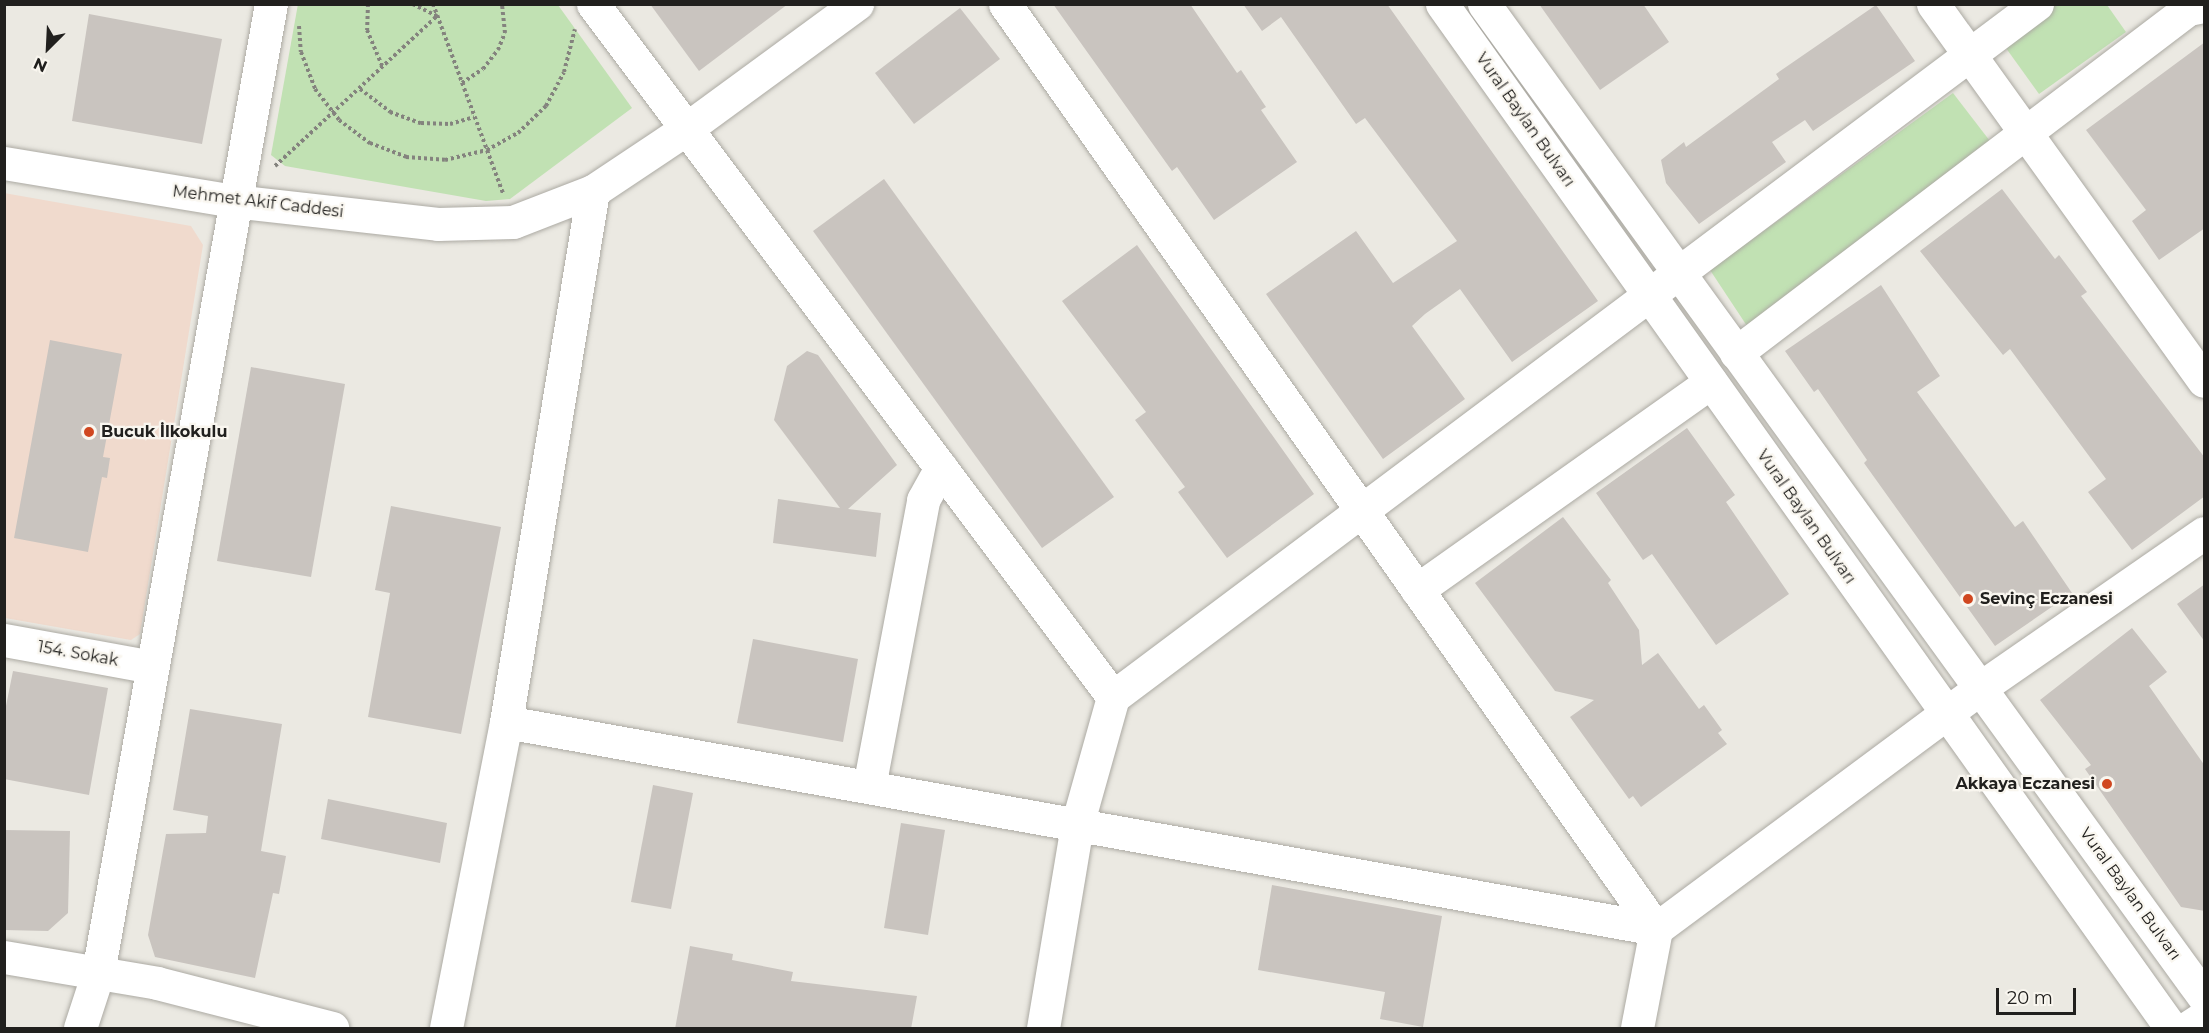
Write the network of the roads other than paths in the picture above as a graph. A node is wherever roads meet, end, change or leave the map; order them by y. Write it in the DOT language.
graph roads {
  1 [pos="271,4"];
  2 [pos="857,4"];
  3 [pos="1005,4"];
  4 [pos="1442,4"];
  5 [pos="1484,4"];
  6 [pos="1934,4"];
  7 [pos="2037,4"];
  8 [pos="2190,7"];
  9 [pos="584,12"];
  10 [pos="1970,55"];
  11 [pos="686,129"];
  12 [pos="2026,134"];
  13 [pos="4,164"];
  14 [pos="593,191"];
  15 [pos="233,201"];
  16 [pos="1678,272"];
  17 [pos="1649,295"];
  18 [pos="1736,353"];
  19 [pos="2205,381"];
  20 [pos="1711,382"];
  21 [pos="941,468"];
  22 [pos="1363,511"];
  23 [pos="2205,533"];
  24 [pos="1417,590"];
  25 [pos="4,640"];
  26 [pos="152,667"];
  27 [pos="1980,688"];
  28 [pos="1113,697"];
  29 [pos="1946,713"];
  30 [pos="506,722"];
  31 [pos="869,787"];
  32 [pos="1077,825"];
  33 [pos="1656,929"];
  34 [pos="4,957"];
  35 [pos="98,973"];
  36 [pos="2205,997"];
  37 [pos="2205,1017"];
  38 [pos="80,1029"];
  39 [pos="332,1029"];
  40 [pos="446,1029"];
  41 [pos="1043,1029"];
  42 [pos="1636,1029"];
  43 [pos="2171,1029"];
  44 [pos="2187,1029"];
  1 -- 15 [label="street"];
  2 -- 11 [label="street, Mehmet Akif Caddesi"];
  3 -- 22 [label="street"];
  4 -- 17 [label="street, Vural Baylan Bulvarı"];
  5 -- 16 [label="street, Vural Baylan Bulvarı"];
  6 -- 10 [label="street"];
  7 -- 10 [label="street"];
  8 -- 12 [label="street"];
  9 -- 11 [label="street"];
  10 -- 12 [label="street"];
  10 -- 16 [label="street"];
  11 -- 14 [label="street, Mehmet Akif Caddesi"];
  11 -- 21 [label="street"];
  12 -- 18 [label="street"];
  12 -- 19 [label="street"];
  13 -- 15 [label="street, Mehmet Akif Caddesi"];
  14 -- 15 [label="street, Mehmet Akif Caddesi"];
  14 -- 30 [label="street"];
  15 -- 26 [label="street"];
  16 -- 17 [label="street"];
  16 -- 18 [label="street, Vural Baylan Bulvarı"];
  17 -- 20 [label="street, Vural Baylan Bulvarı"];
  17 -- 22 [label="street"];
  18 -- 27 [label="street, Vural Baylan Bulvarı"];
  20 -- 24 [label="street"];
  20 -- 29 [label="street, Vural Baylan Bulvarı"];
  21 -- 28 [label="street"];
  21 -- 31 [label="street"];
  22 -- 24 [label="street"];
  22 -- 28 [label="street"];
  23 -- 27 [label="street"];
  24 -- 33 [label="street"];
  25 -- 26 [label="street, 154. Sokak"];
  26 -- 35 [label="street"];
  27 -- 29 [label="street"];
  27 -- 36 [label="street, Vural Baylan Bulvarı"];
  28 -- 32 [label="street"];
  29 -- 33 [label="street"];
  29 -- 43 [label="street, Vural Baylan Bulvarı"];
  30 -- 31 [label="street"];
  30 -- 40 [label="street"];
  31 -- 32 [label="street"];
  32 -- 33 [label="street"];
  32 -- 41 [label="street"];
  33 -- 42 [label="street"];
  34 -- 35 [label="street"];
  35 -- 38 [label="street"];
  35 -- 39 [label="street"];
  37 -- 44 [label="street"];
}
